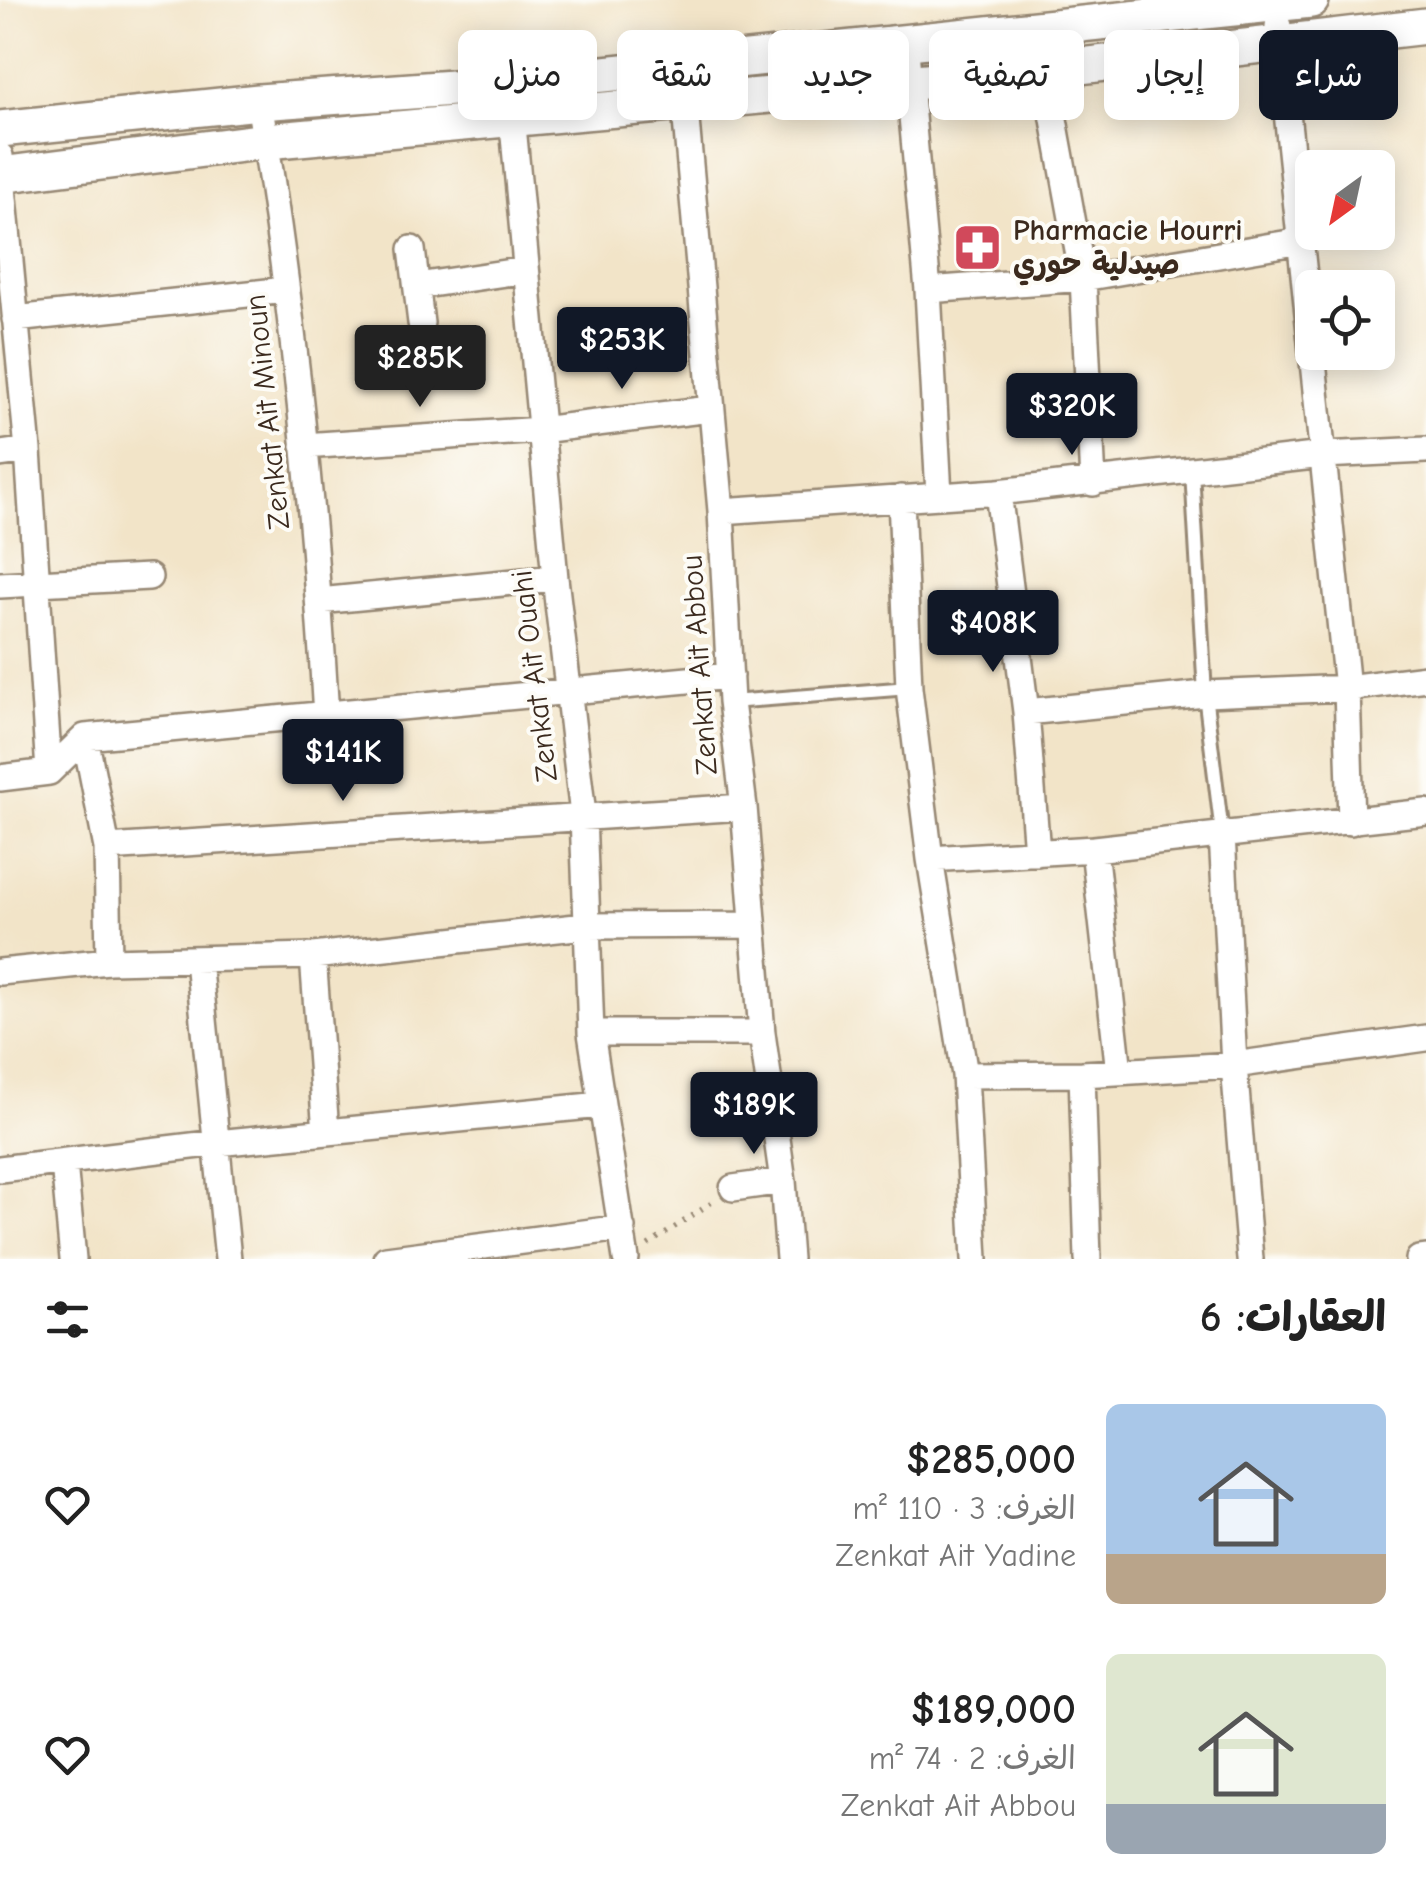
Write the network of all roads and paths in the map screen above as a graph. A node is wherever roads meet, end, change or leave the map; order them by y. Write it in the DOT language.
graph roads {
  1 [pos="1293,1"];
  2 [pos="1426,26"];
  3 [pos="1284,30"];
  4 [pos="1395,30"];
  5 [pos="909,39"];
  6 [pos="1259,47"];
  7 [pos="1084,66"];
  8 [pos="458,88"];
  9 [pos="259,102"];
  10 [pos="909,103"];
  11 [pos="512,120"];
  12 [pos="684,120"];
  13 [pos="1054,120"];
  14 [pos="1288,120"];
  15 [pos="0,129"];
  16 [pos="266,141"];
  17 [pos="1,169"];
  18 [pos="1295,185"];
  19 [pos="1295,242"];
  20 [pos="412,250"];
  21 [pos="1302,250"];
  22 [pos="526,270"];
  23 [pos="1083,278"];
  24 [pos="417,286"];
  25 [pos="286,290"];
  26 [pos="928,290"];
  27 [pos="15,319"];
  28 [pos="421,323"];
  29 [pos="710,409"];
  30 [pos="540,430"];
  31 [pos="304,446"];
  32 [pos="28,450"];
  33 [pos="1426,450"];
  34 [pos="0,454"];
  35 [pos="1323,455"];
  36 [pos="1192,471"];
  37 [pos="1093,483"];
  38 [pos="998,492"];
  39 [pos="939,495"];
  40 [pos="901,498"];
  41 [pos="720,511"];
  42 [pos="149,577"];
  43 [pos="554,578"];
  44 [pos="37,582"];
  45 [pos="0,585"];
  46 [pos="319,601"];
  47 [pos="1426,678"];
  48 [pos="909,688"];
  49 [pos="1347,688"];
  50 [pos="730,689"];
  51 [pos="570,693"];
  52 [pos="1205,694"];
  53 [pos="1026,712"];
  54 [pos="326,716"];
  55 [pos="85,737"];
  56 [pos="50,772"];
  57 [pos="0,778"];
  58 [pos="744,807"];
  59 [pos="583,815"];
  60 [pos="1425,820"];
  61 [pos="1351,822"];
  62 [pos="1222,834"];
  63 [pos="107,848"];
  64 [pos="1094,849"];
  65 [pos="1037,853"];
  66 [pos="930,859"];
  67 [pos="753,925"];
  68 [pos="585,926"];
  69 [pos="313,956"];
  70 [pos="198,960"];
  71 [pos="109,961"];
  72 [pos="0,972"];
  73 [pos="762,1033"];
  74 [pos="591,1034"];
  75 [pos="1426,1038"];
  76 [pos="1234,1065"];
  77 [pos="1119,1072"];
  78 [pos="1082,1074"];
  79 [pos="965,1075"];
  80 [pos="601,1105"];
  81 [pos="326,1132"];
  82 [pos="216,1143"];
  83 [pos="64,1163"];
  84 [pos="0,1169"];
  85 [pos="783,1181"];
  86 [pos="732,1188"];
  87 [pos="622,1228"];
  88 [pos="634,1254"];
  89 [pos="73,1259"];
  90 [pos="228,1259"];
  91 [pos="386,1259"];
  92 [pos="789,1259"];
  93 [pos="975,1259"];
  94 [pos="1088,1259"];
  95 [pos="1250,1259"];
  1 -- 3 [label="street"];
  1 -- 5 [label="main road"];
  2 -- 4 [label="main road"];
  6 -- 7 [label="main road"];
  8 -- 9 [label="main road"];
  9 -- 15 [label="main road"];
  9 -- 16 [label="street, Zenkat Ait Minoun"];
  10 -- 26 [label="street"];
  11 -- 16 [label="main road"];
  11 -- 22 [label="street, Zenkat Ait Ouahi"];
  12 -- 29 [label="street, Zenkat Ait Abbou"];
  13 -- 23 [label="street"];
  14 -- 18 [label="street"];
  16 -- 17 [label="main road"];
  16 -- 25 [label="street, Zenkat Ait Minoun"];
  17 -- 27 [label="street"];
  19 -- 23 [label="street"];
  20 -- 24 [label="street"];
  21 -- 35 [label="street"];
  22 -- 24 [label="street"];
  22 -- 30 [label="street, Zenkat Ait Ouahi"];
  23 -- 26 [label="street"];
  23 -- 37 [label="street"];
  24 -- 28 [label="street"];
  25 -- 27 [label="street"];
  25 -- 31 [label="street, Zenkat Ait Minoun"];
  26 -- 39 [label="street"];
  27 -- 32 [label="street"];
  29 -- 30 [label="street"];
  29 -- 41 [label="street, Zenkat Ait Abbou"];
  30 -- 31 [label="street"];
  30 -- 43 [label="street, Zenkat Ait Ouahi"];
  31 -- 46 [label="street, Zenkat Ait Minoun"];
  32 -- 34 [label="street"];
  32 -- 44 [label="street"];
  33 -- 35 [label="street"];
  35 -- 36 [label="street"];
  35 -- 49 [label="street"];
  36 -- 37 [label="street"];
  36 -- 52 [label="lane"];
  37 -- 38 [label="street"];
  38 -- 39 [label="street"];
  38 -- 53 [label="street"];
  39 -- 40 [label="street"];
  40 -- 41 [label="street"];
  40 -- 48 [label="street"];
  41 -- 50 [label="street, Zenkat Ait Abbou"];
  42 -- 44 [label="street"];
  43 -- 46 [label="street"];
  43 -- 51 [label="street, Zenkat Ait Ouahi"];
  44 -- 45 [label="street"];
  44 -- 56 [label="street"];
  46 -- 54 [label="street, Zenkat Ait Minoun"];
  47 -- 49 [label="street"];
  48 -- 50 [label="lane"];
  48 -- 66 [label="street"];
  49 -- 52 [label="street"];
  49 -- 61 [label="street"];
  50 -- 51 [label="street"];
  50 -- 58 [label="street, Zenkat Ait Abbou"];
  51 -- 54 [label="street"];
  51 -- 59 [label="street, Zenkat Ait Ouahi"];
  52 -- 53 [label="street"];
  52 -- 62 [label="lane"];
  53 -- 65 [label="street"];
  54 -- 55 [label="street"];
  55 -- 56 [label="street"];
  55 -- 63 [label="street"];
  56 -- 57 [label="street"];
  58 -- 59 [label="street"];
  58 -- 67 [label="street, Zenkat Ait Abbou"];
  59 -- 63 [label="street"];
  59 -- 68 [label="street, Zenkat Ait Ouahi"];
  60 -- 61 [label="street"];
  61 -- 62 [label="street"];
  62 -- 64 [label="street"];
  62 -- 76 [label="street"];
  63 -- 71 [label="street"];
  64 -- 65 [label="street"];
  64 -- 77 [label="street"];
  65 -- 66 [label="street"];
  66 -- 79 [label="street"];
  67 -- 68 [label="street"];
  67 -- 73 [label="street, Zenkat Ait Abbou"];
  68 -- 69 [label="street"];
  68 -- 74 [label="street, Zenkat Ait Ouahi"];
  69 -- 70 [label="street"];
  69 -- 81 [label="street"];
  70 -- 71 [label="street"];
  70 -- 82 [label="street"];
  71 -- 72 [label="street"];
  73 -- 74 [label="street"];
  73 -- 85 [label="street, Zenkat Ait Abbou"];
  74 -- 80 [label="street, Zenkat Ait Ouahi"];
  75 -- 76 [label="street"];
  76 -- 77 [label="street"];
  76 -- 95 [label="street"];
  77 -- 78 [label="street"];
  78 -- 79 [label="street"];
  78 -- 94 [label="street"];
  79 -- 93 [label="street"];
  80 -- 81 [label="street"];
  80 -- 87 [label="street, Zenkat Ait Ouahi"];
  81 -- 82 [label="street"];
  82 -- 83 [label="street"];
  82 -- 90 [label="street"];
  83 -- 84 [label="street"];
  83 -- 89 [label="street"];
  85 -- 86 [label="street"];
  85 -- 92 [label="street, Zenkat Ait Abbou"];
  86 -- 88 [label="path"];
  87 -- 88 [label="street, Zenkat Ait Ouahi"];
  87 -- 91 [label="street"];
}
